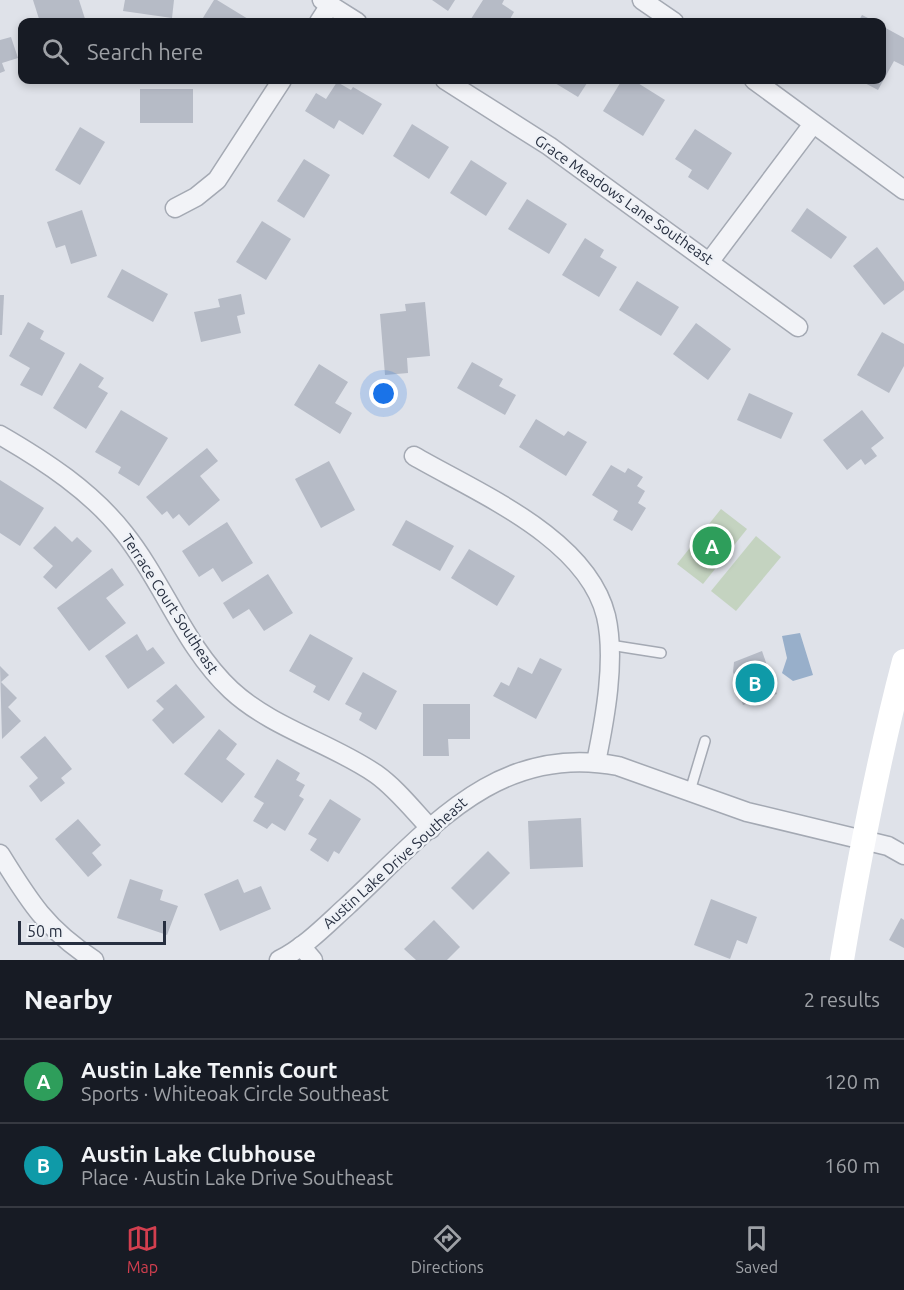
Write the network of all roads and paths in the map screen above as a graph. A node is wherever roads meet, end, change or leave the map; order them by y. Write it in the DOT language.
graph roads {
  1 [pos="642,0"];
  2 [pos="326,2"];
  3 [pos="320,18"];
  4 [pos="351,18"];
  5 [pos="668,18"];
  6 [pos="279,84"];
  7 [pos="452,84"];
  8 [pos="759,84"];
  9 [pos="813,124"];
  10 [pos="904,190"];
  11 [pos="175,208"];
  12 [pos="710,261"];
  13 [pos="798,327"];
  14 [pos="0,435"];
  15 [pos="414,456"];
  16 [pos="610,645"];
  17 [pos="661,653"];
  18 [pos="904,661"];
  19 [pos="705,741"];
  20 [pos="596,762"];
  21 [pos="690,791"];
  22 [pos="431,829"];
  23 [pos="862,839"];
  24 [pos="0,854"];
  25 [pos="904,855"];
  26 [pos="308,953"];
  27 [pos="94,960"];
  28 [pos="279,960"];
  29 [pos="842,960"];
  1 -- 5 [label="street"];
  2 -- 3 [label="street"];
  2 -- 4 [label="street"];
  6 -- 11 [label="street"];
  7 -- 12 [label="street, Grace Meadows Lane Southeast"];
  8 -- 9 [label="street"];
  9 -- 10 [label="street"];
  9 -- 12 [label="street"];
  12 -- 13 [label="street, Grace Meadows Lane Southeast"];
  14 -- 22 [label="street, Terrace Court Southeast"];
  15 -- 16 [label="street"];
  16 -- 17 [label="lane"];
  16 -- 20 [label="street"];
  18 -- 23 [label="street"];
  19 -- 21 [label="lane"];
  20 -- 21 [label="street, Austin Lake Drive Southeast"];
  20 -- 22 [label="street, Austin Lake Drive Southeast"];
  21 -- 23 [label="street, Austin Lake Drive Southeast"];
  22 -- 26 [label="street, Austin Lake Drive Southeast"];
  23 -- 25 [label="street, Austin Lake Drive Southeast"];
  23 -- 29 [label="street"];
  24 -- 27 [label="street"];
  26 -- 28 [label="street, Austin Lake Drive Southeast"];
}
